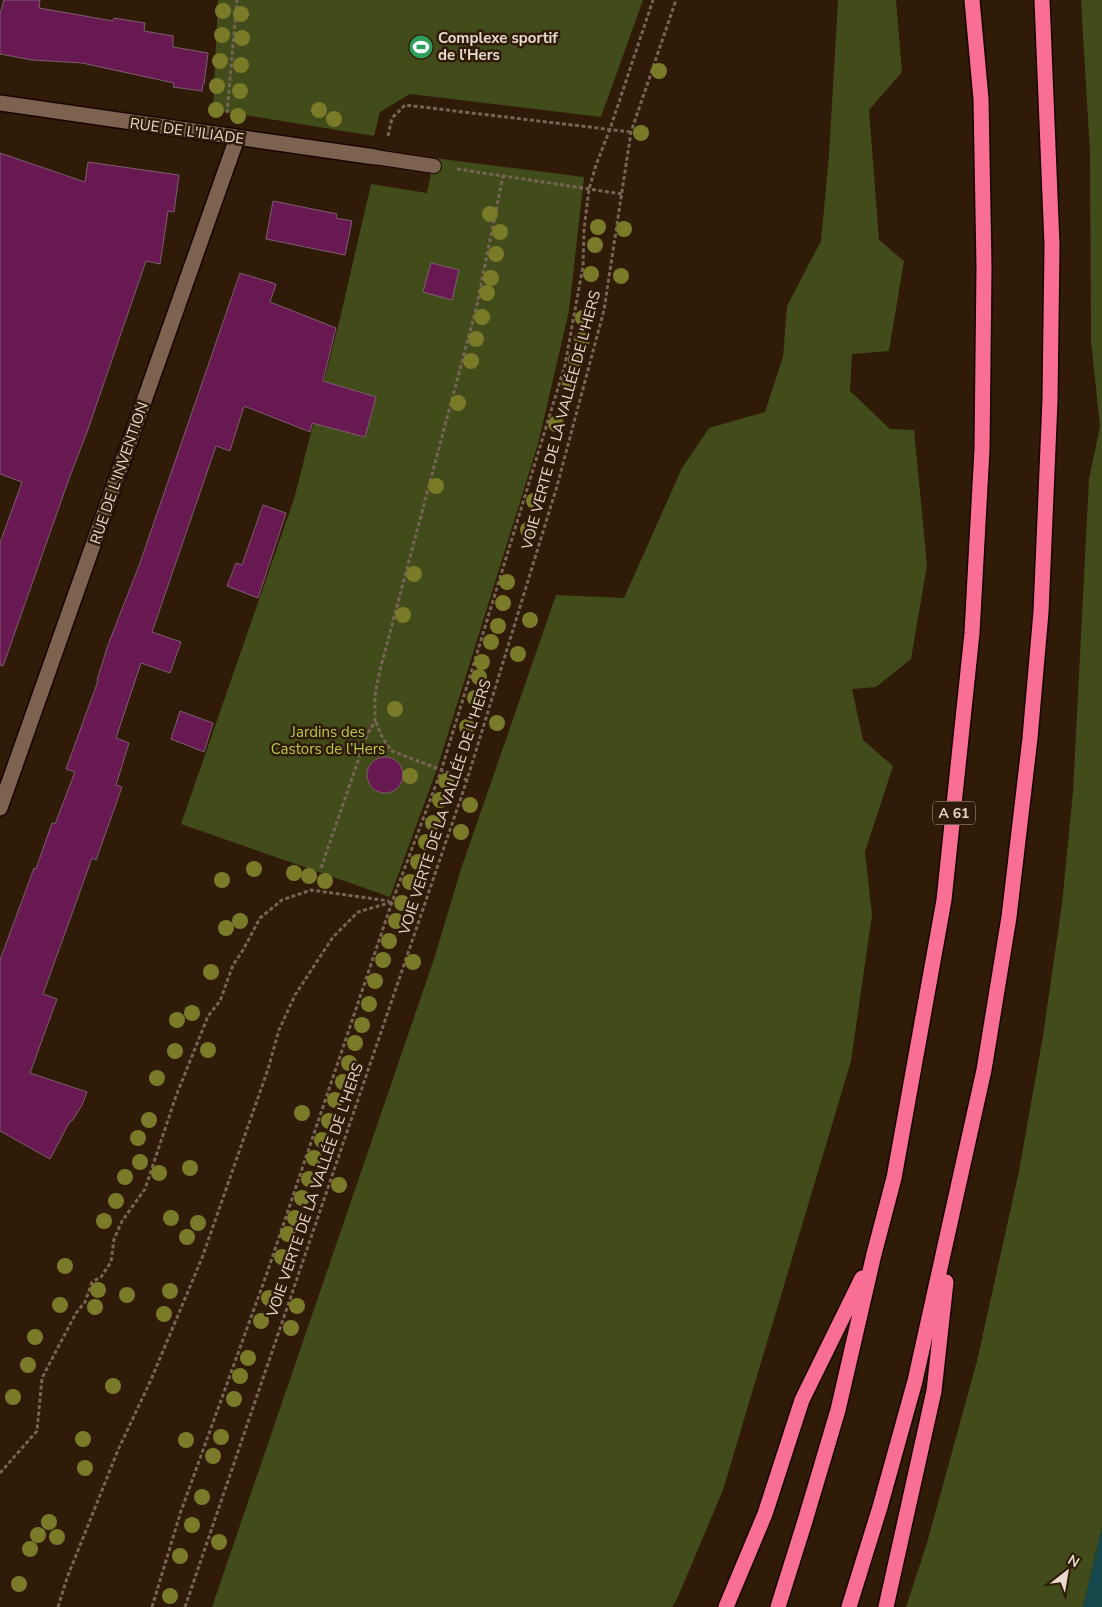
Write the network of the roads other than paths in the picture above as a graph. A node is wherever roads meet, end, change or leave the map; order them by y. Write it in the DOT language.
graph roads {
  1 [pos="972,0"];
  2 [pos="1042,0"];
  3 [pos="0,103"];
  4 [pos="237,138"];
  5 [pos="374,156"];
  6 [pos="434,166"];
  7 [pos="0,808"];
  8 [pos="954,1210"];
  9 [pos="874,1254"];
  10 [pos="726,1607"];
  11 [pos="778,1607"];
  12 [pos="849,1607"];
  13 [pos="886,1607"];
  1 -- 9 [label="highway, A 61"];
  2 -- 8 [label="highway"];
  3 -- 4 [label="street, RUE DE L'ILIADE"];
  4 -- 5 [label="street, RUE DE L'ILIADE"];
  4 -- 7 [label="street, RUE DE L'INVENTION"];
  5 -- 6 [label="lane"];
  8 -- 12 [label="highway"];
  8 -- 13 [label="highway"];
  9 -- 10 [label="highway"];
  9 -- 11 [label="highway, A 61"];
}
